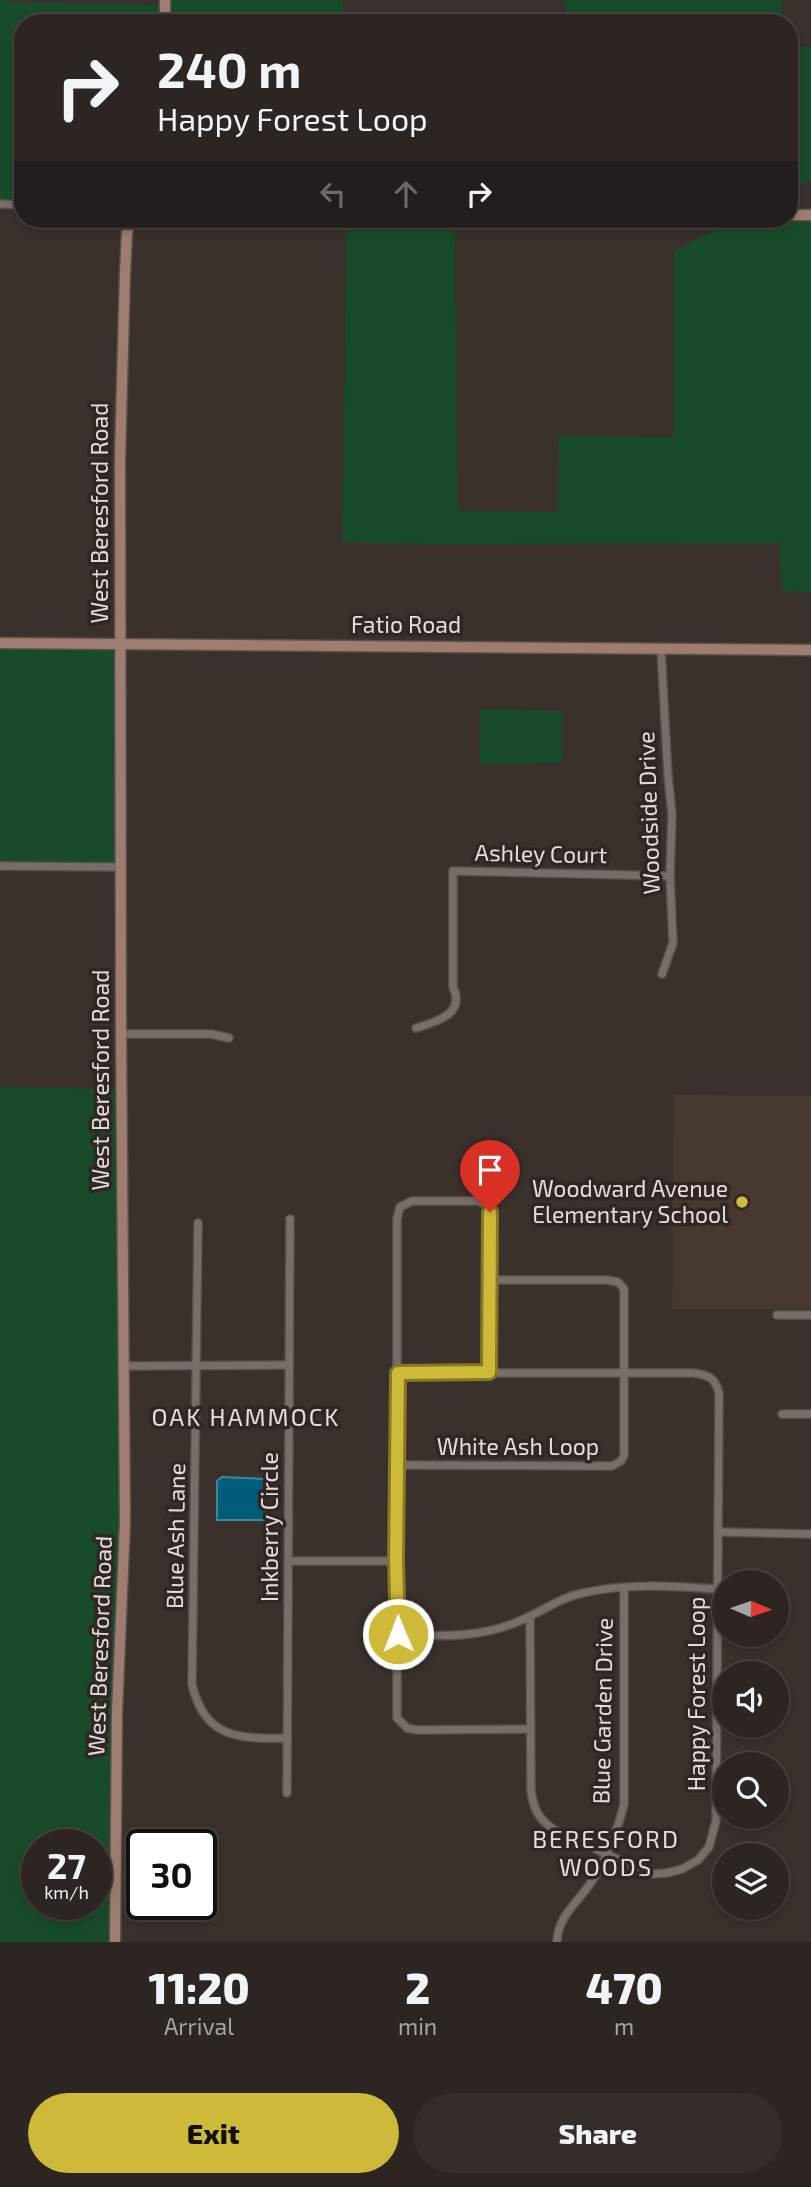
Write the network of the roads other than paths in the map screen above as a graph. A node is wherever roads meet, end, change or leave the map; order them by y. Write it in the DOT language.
graph roads {
  1 [pos="128,228"];
  2 [pos="0,643"];
  3 [pos="120,645"];
  4 [pos="661,649"];
  5 [pos="811,650"];
  6 [pos="0,866"];
  7 [pos="121,867"];
  8 [pos="670,876"];
  9 [pos="662,974"];
  10 [pos="416,1028"];
  11 [pos="121,1034"];
  12 [pos="229,1038"];
  13 [pos="290,1219"];
  14 [pos="198,1223"];
  15 [pos="491,1280"];
  16 [pos="777,1315"];
  17 [pos="811,1315"];
  18 [pos="196,1365"];
  19 [pos="289,1365"];
  20 [pos="124,1366"];
  21 [pos="489,1372"];
  22 [pos="398,1373"];
  23 [pos="624,1374"];
  24 [pos="782,1413"];
  25 [pos="811,1414"];
  26 [pos="397,1465"];
  27 [pos="718,1532"];
  28 [pos="811,1534"];
  29 [pos="396,1561"];
  30 [pos="289,1562"];
  31 [pos="717,1570"];
  32 [pos="624,1588"];
  33 [pos="712,1589"];
  34 [pos="530,1616"];
  35 [pos="398,1634"];
  36 [pos="716,1647"];
  37 [pos="530,1730"];
  38 [pos="287,1738"];
  39 [pos="287,1793"];
  40 [pos="605,1853"];
  41 [pos="115,1942"];
  42 [pos="556,1942"];
  1 -- 3 [label="street, West Beresford Road"];
  2 -- 3 [label="street, Fatio Road"];
  3 -- 4 [label="street, Fatio Road"];
  3 -- 7 [label="street, West Beresford Road"];
  4 -- 5 [label="street, Fatio Road"];
  4 -- 8 [label="street, Woodside Drive"];
  6 -- 7 [label="street"];
  7 -- 11 [label="street, West Beresford Road"];
  8 -- 9 [label="street, Woodside Drive"];
  8 -- 10 [label="street, Ashley Court"];
  11 -- 12 [label="street"];
  11 -- 20 [label="street, West Beresford Road"];
  13 -- 19 [label="street, Inkberry Circle"];
  14 -- 18 [label="street, Blue Ash Lane"];
  15 -- 21 [label="street"];
  15 -- 22 [label="street"];
  15 -- 23 [label="street, White Ash Loop"];
  16 -- 17 [label="street"];
  18 -- 19 [label="street"];
  18 -- 20 [label="street"];
  18 -- 38 [label="street, Blue Ash Lane"];
  19 -- 30 [label="street, Inkberry Circle"];
  20 -- 41 [label="street, West Beresford Road"];
  21 -- 22 [label="street, Happy Forest Loop"];
  21 -- 23 [label="street, Happy Forest Loop"];
  22 -- 26 [label="street"];
  23 -- 26 [label="street, White Ash Loop"];
  23 -- 27 [label="street, Happy Forest Loop"];
  24 -- 25 [label="street"];
  26 -- 29 [label="street"];
  27 -- 28 [label="street"];
  27 -- 31 [label="street, Happy Forest Loop"];
  29 -- 30 [label="street"];
  29 -- 35 [label="street"];
  30 -- 38 [label="street, Inkberry Circle"];
  32 -- 33 [label="street"];
  32 -- 34 [label="street"];
  32 -- 40 [label="street, Blue Garden Drive"];
  34 -- 35 [label="street"];
  34 -- 37 [label="street, Happy Forest Loop"];
  35 -- 37 [label="street"];
  36 -- 40 [label="street, Happy Forest Loop"];
  37 -- 40 [label="street, Happy Forest Loop"];
  38 -- 39 [label="street, Inkberry Circle"];
  40 -- 42 [label="street, Blue Garden Drive"];
}
